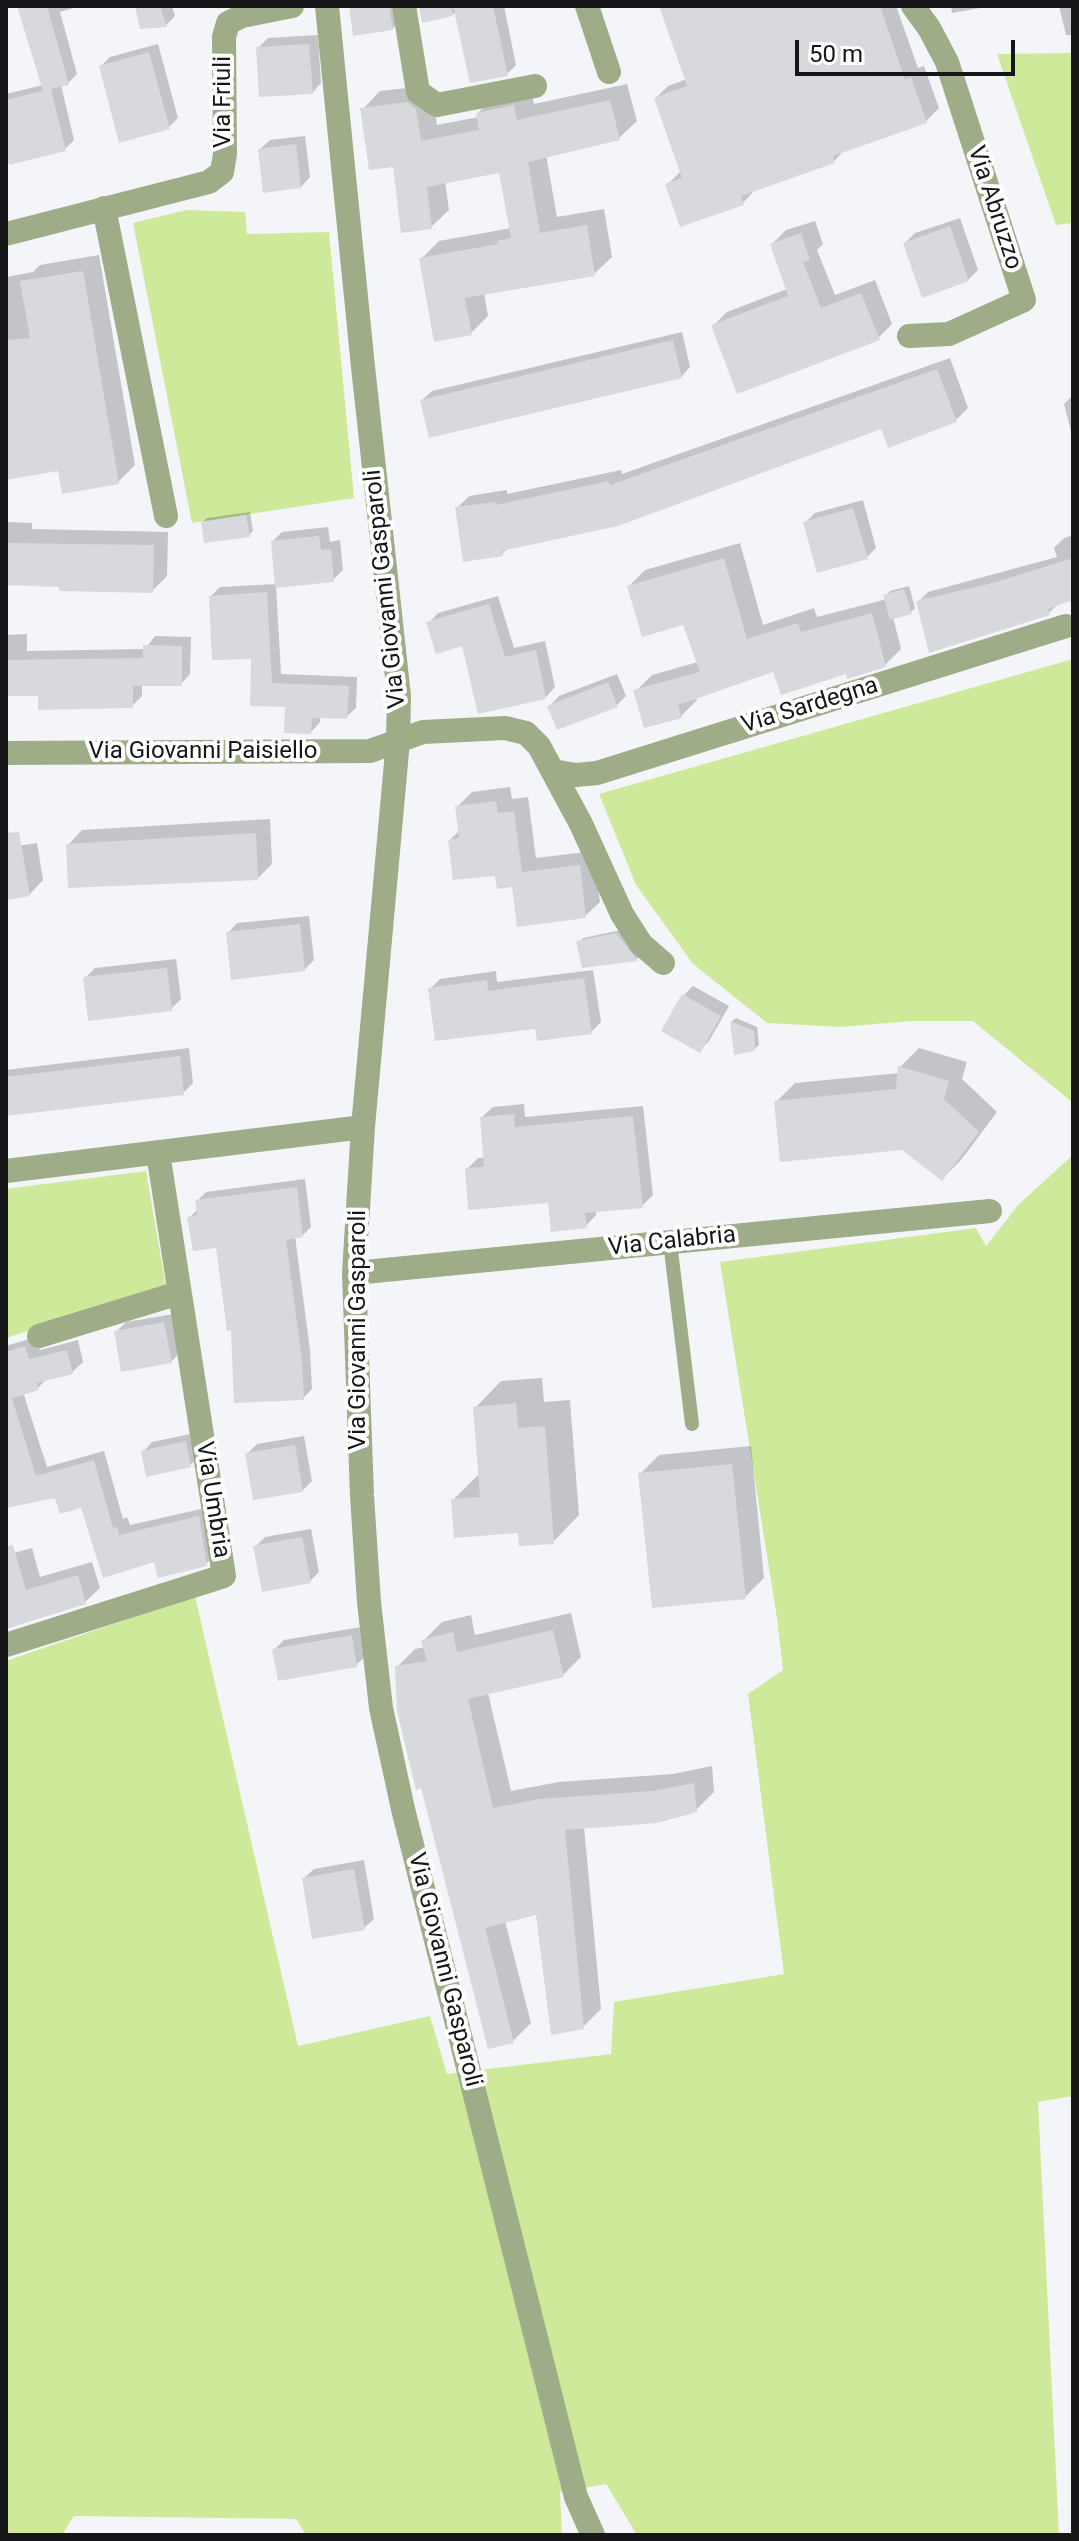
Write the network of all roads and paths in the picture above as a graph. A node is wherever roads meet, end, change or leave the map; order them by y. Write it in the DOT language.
graph roads {
  1 [pos="292,6"];
  2 [pos="327,6"];
  3 [pos="404,6"];
  4 [pos="587,6"];
  5 [pos="913,6"];
  6 [pos="609,72"];
  7 [pos="535,86"];
  8 [pos="104,208"];
  9 [pos="6,234"];
  10 [pos="909,336"];
  11 [pos="166,516"];
  12 [pos="1066,626"];
  13 [pos="398,741"];
  14 [pos="6,753"];
  15 [pos="553,771"];
  16 [pos="663,963"];
  17 [pos="363,1127"];
  18 [pos="158,1153"];
  19 [pos="6,1171"];
  20 [pos="990,1211"];
  21 [pos="670,1242"];
  22 [pos="354,1273"];
  23 [pos="179,1293"];
  24 [pos="39,1336"];
  25 [pos="692,1424"];
  26 [pos="6,1645"];
  27 [pos="593,2535"];
  1 -- 8 [label="street, Via Friuli"];
  2 -- 13 [label="street, Via Giovanni Gasparoli"];
  3 -- 7 [label="street"];
  4 -- 6 [label="street"];
  5 -- 10 [label="street, Via Abruzzo"];
  8 -- 9 [label="street, Via Friuli"];
  8 -- 11 [label="street"];
  12 -- 15 [label="street, Via Sardegna"];
  13 -- 14 [label="street, Via Giovanni Paisiello"];
  13 -- 15 [label="street"];
  13 -- 17 [label="street, Via Giovanni Gasparoli"];
  15 -- 16 [label="street"];
  17 -- 18 [label="street"];
  17 -- 22 [label="street, Via Giovanni Gasparoli"];
  18 -- 19 [label="street"];
  18 -- 23 [label="street, Via Umbria"];
  20 -- 21 [label="street, Via Calabria"];
  21 -- 22 [label="street, Via Calabria"];
  21 -- 25 [label="lane"];
  22 -- 27 [label="street, Via Giovanni Gasparoli"];
  23 -- 24 [label="street"];
  23 -- 26 [label="street, Via Umbria"];
}
